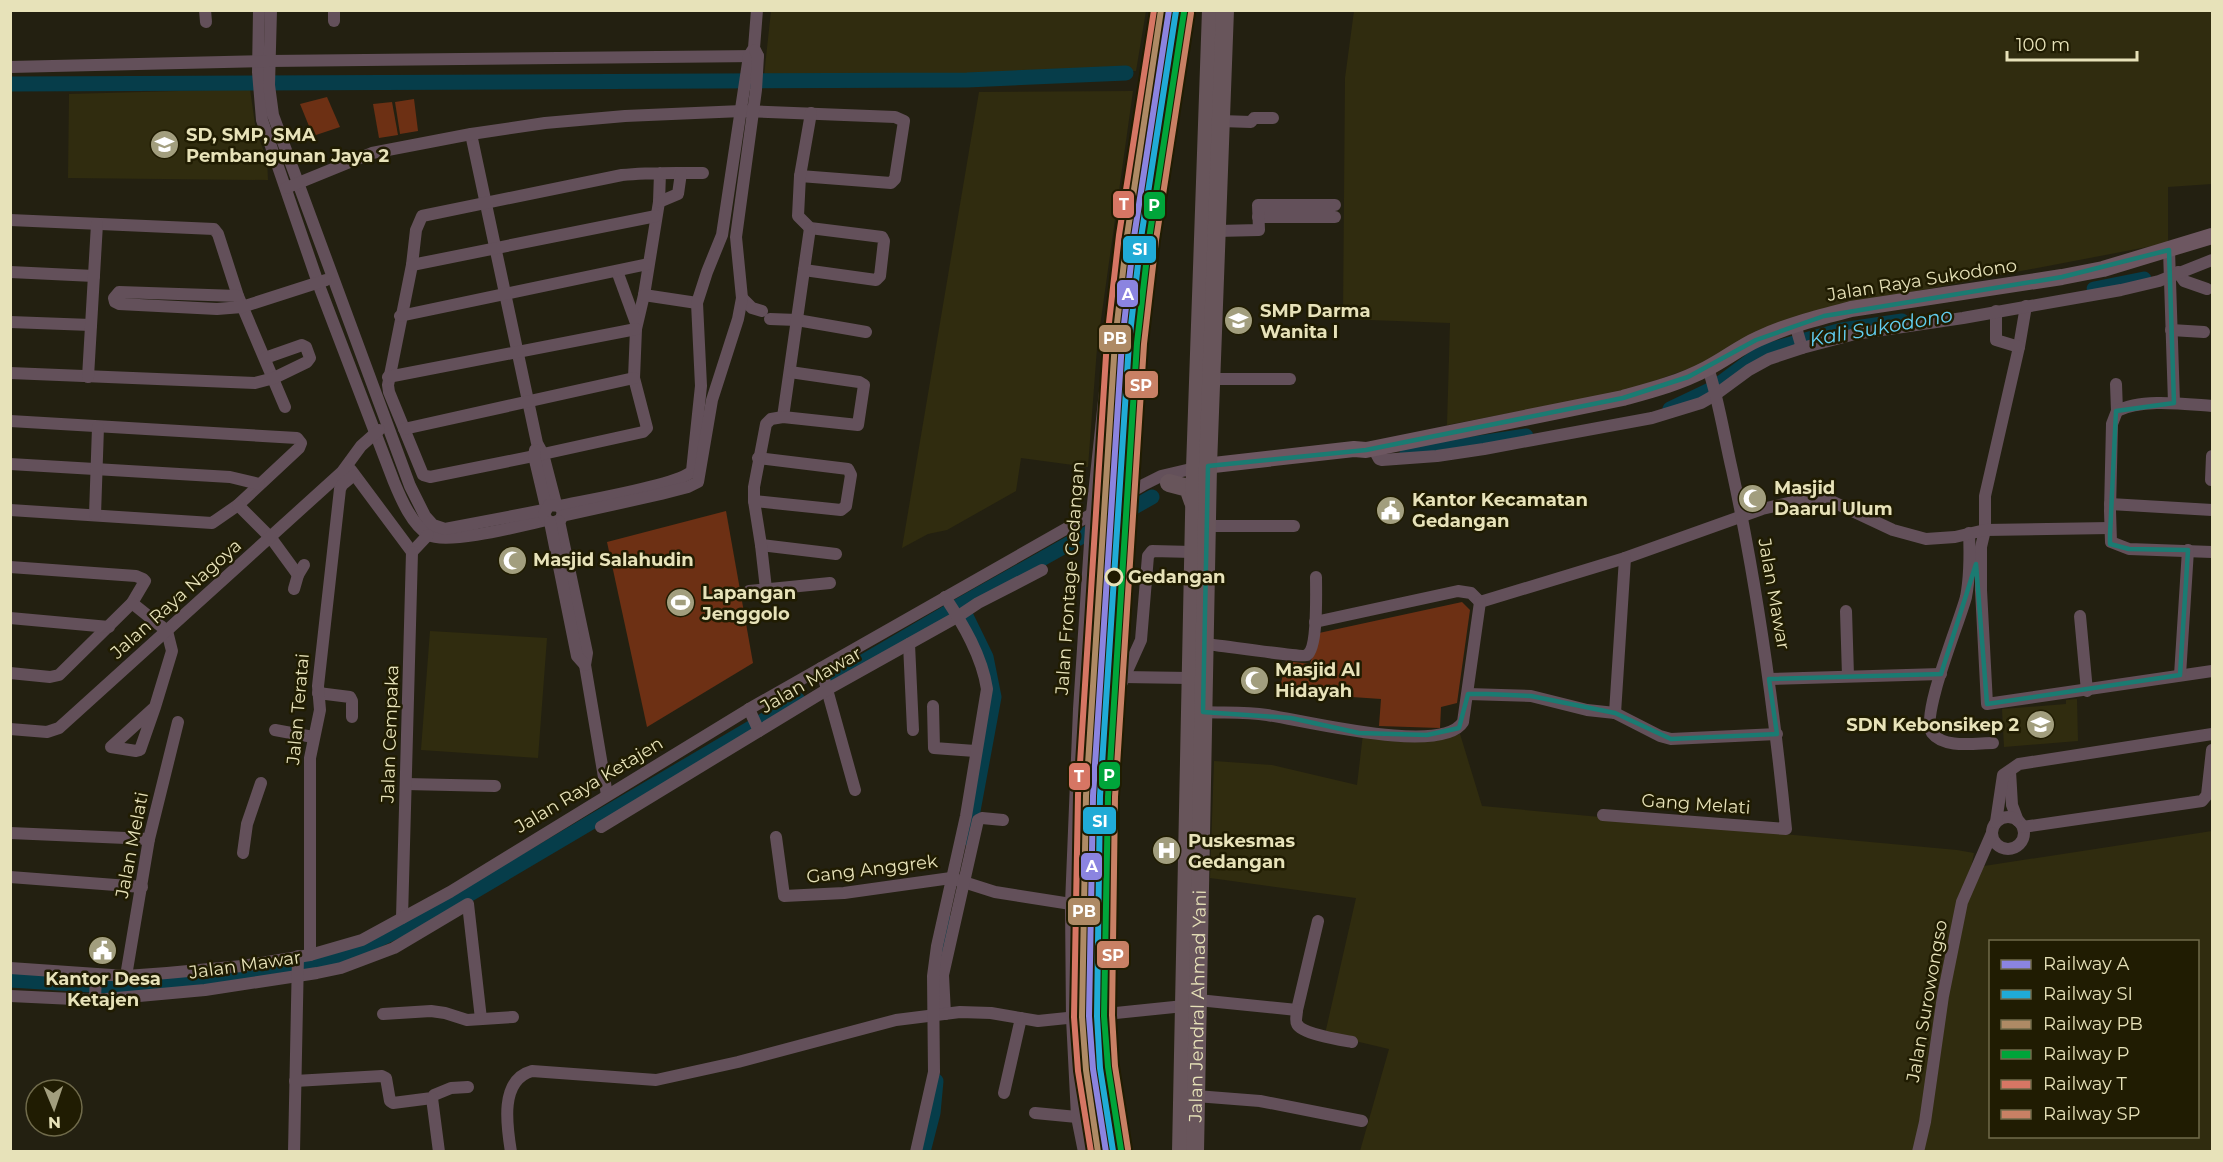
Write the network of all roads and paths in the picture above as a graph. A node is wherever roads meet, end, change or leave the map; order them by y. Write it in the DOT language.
graph roads {
  1 [pos="259,10"];
  2 [pos="271,10"];
  3 [pos="757,10"];
  4 [pos="1156,10"];
  5 [pos="1211,10"];
  6 [pos="1225,10"];
  7 [pos="753,60"];
  8 [pos="263,62"];
  9 [pos="10,67"];
  10 [pos="747,111"];
  11 [pos="811,113"];
  12 [pos="1273,118"];
  13 [pos="1221,121"];
  14 [pos="270,125"];
  15 [pos="471,134"];
  16 [pos="739,164"];
  17 [pos="660,173"];
  18 [pos="681,173"];
  19 [pos="703,173"];
  20 [pos="800,176"];
  21 [pos="299,183"];
  22 [pos="286,188"];
  23 [pos="486,202"];
  24 [pos="659,202"];
  25 [pos="1335,211"];
  26 [pos="656,216"];
  27 [pos="10,220"];
  28 [pos="97,224"];
  29 [pos="810,228"];
  30 [pos="1217,231"];
  31 [pos="722,235"];
  32 [pos="2212,236"];
  33 [pos="736,237"];
  34 [pos="495,248"];
  35 [pos="2169,253"];
  36 [pos="2212,260"];
  37 [pos="648,264"];
  38 [pos="412,265"];
  39 [pos="804,270"];
  40 [pos="617,271"];
  41 [pos="10,272"];
  42 [pos="2173,274"];
  43 [pos="94,276"];
  44 [pos="332,277"];
  45 [pos="318,283"];
  46 [pos="2207,289"];
  47 [pos="505,294"];
  48 [pos="217,295"];
  49 [pos="644,295"];
  50 [pos="742,298"];
  51 [pos="240,301"];
  52 [pos="697,303"];
  53 [pos="2026,306"];
  54 [pos="217,309"];
  55 [pos="1996,312"];
  56 [pos="766,315"];
  57 [pos="400,316"];
  58 [pos="738,319"];
  59 [pos="792,320"];
  60 [pos="10,322"];
  61 [pos="91,325"];
  62 [pos="636,326"];
  63 [pos="1795,327"];
  64 [pos="2171,330"];
  65 [pos="866,332"];
  66 [pos="2204,332"];
  67 [pos="1801,346"];
  68 [pos="2019,347"];
  69 [pos="517,352"];
  70 [pos="265,358"];
  71 [pos="700,372"];
  72 [pos="790,372"];
  73 [pos="1709,372"];
  74 [pos="10,373"];
  75 [pos="719,374"];
  76 [pos="88,377"];
  77 [pos="388,377"];
  78 [pos="274,378"];
  79 [pos="634,378"];
  80 [pos="1211,379"];
  81 [pos="1290,379"];
  82 [pos="2116,384"];
  83 [pos="1715,393"];
  84 [pos="528,401"];
  85 [pos="2174,403"];
  86 [pos="2212,406"];
  87 [pos="285,407"];
  88 [pos="2117,411"];
  89 [pos="783,417"];
  90 [pos="10,421"];
  91 [pos="98,427"];
  92 [pos="388,428"];
  93 [pos="404,429"];
  94 [pos="377,438"];
  95 [pos="1370,449"];
  96 [pos="538,451"];
  97 [pos="2212,456"];
  98 [pos="758,458"];
  99 [pos="10,464"];
  100 [pos="352,468"];
  101 [pos="97,470"];
  102 [pos="1201,473"];
  103 [pos="2211,480"];
  104 [pos="1169,483"];
  105 [pos="259,484"];
  106 [pos="1143,485"];
  107 [pos="660,489"];
  108 [pos="754,501"];
  109 [pos="2110,504"];
  110 [pos="238,505"];
  111 [pos="10,510"];
  112 [pos="1194,510"];
  113 [pos="2212,510"];
  114 [pos="553,513"];
  115 [pos="95,515"];
  116 [pos="1742,515"];
  117 [pos="1091,524"];
  118 [pos="1207,526"];
  119 [pos="1294,526"];
  120 [pos="479,528"];
  121 [pos="2110,528"];
  122 [pos="1979,531"];
  123 [pos="428,535"];
  124 [pos="271,538"];
  125 [pos="761,544"];
  126 [pos="2188,550"];
  127 [pos="412,552"];
  128 [pos="1193,552"];
  129 [pos="2212,552"];
  130 [pos="836,554"];
  131 [pos="1625,558"];
  132 [pos="10,567"];
  133 [pos="1042,570"];
  134 [pos="1316,577"];
  135 [pos="830,583"];
  136 [pos="294,589"];
  137 [pos="766,589"];
  138 [pos="749,591"];
  139 [pos="1480,602"];
  140 [pos="132,603"];
  141 [pos="951,607"];
  142 [pos="1846,611"];
  143 [pos="2080,616"];
  144 [pos="10,618"];
  145 [pos="1315,622"];
  146 [pos="109,627"];
  147 [pos="167,631"];
  148 [pos="909,644"];
  149 [pos="1204,644"];
  150 [pos="822,669"];
  151 [pos="2212,671"];
  152 [pos="10,673"];
  153 [pos="1941,674"];
  154 [pos="2180,675"];
  155 [pos="1123,676"];
  156 [pos="1848,676"];
  157 [pos="1190,678"];
  158 [pos="1769,679"];
  159 [pos="827,687"];
  160 [pos="2087,691"];
  161 [pos="318,693"];
  162 [pos="1468,694"];
  163 [pos="933,706"];
  164 [pos="155,707"];
  165 [pos="749,711"];
  166 [pos="1203,712"];
  167 [pos="1616,713"];
  168 [pos="352,717"];
  169 [pos="178,723"];
  170 [pos="10,729"];
  171 [pos="759,729"];
  172 [pos="276,730"];
  173 [pos="913,730"];
  174 [pos="1776,734"];
  175 [pos="2212,734"];
  176 [pos="314,737"];
  177 [pos="1994,743"];
  178 [pos="2212,750"];
  179 [pos="975,751"];
  180 [pos="2010,771"];
  181 [pos="261,783"];
  182 [pos="406,784"];
  183 [pos="495,786"];
  184 [pos="855,790"];
  185 [pos="606,795"];
  186 [pos="1603,815"];
  187 [pos="1003,820"];
  188 [pos="2021,824"];
  189 [pos="602,827"];
  190 [pos="1994,828"];
  191 [pos="1786,829"];
  192 [pos="10,833"];
  193 [pos="776,837"];
  194 [pos="149,839"];
  195 [pos="2005,848"];
  196 [pos="243,853"];
  197 [pos="1980,860"];
  198 [pos="10,877"];
  199 [pos="958,881"];
  200 [pos="142,887"];
  201 [pos="459,901"];
  202 [pos="1071,904"];
  203 [pos="402,918"];
  204 [pos="1318,921"];
  205 [pos="390,938"];
  206 [pos="301,964"];
  207 [pos="10,968"];
  208 [pos="96,976"];
  209 [pos="126,976"];
  210 [pos="204,981"];
  211 [pos="10,996"];
  212 [pos="95,999"];
  213 [pos="1191,1003"];
  214 [pos="1297,1010"];
  215 [pos="383,1014"];
  216 [pos="939,1014"];
  217 [pos="1098,1015"];
  218 [pos="513,1017"];
  219 [pos="1021,1018"];
  220 [pos="1072,1018"];
  221 [pos="481,1019"];
  222 [pos="1352,1042"];
  223 [pos="295,1081"];
  224 [pos="468,1087"];
  225 [pos="1004,1093"];
  226 [pos="1196,1096"];
  227 [pos="432,1098"];
  228 [pos="1035,1113"];
  229 [pos="1077,1118"];
  230 [pos="1362,1121"];
  231 [pos="294,1152"];
  232 [pos="439,1152"];
  233 [pos="511,1152"];
  234 [pos="916,1152"];
  235 [pos="1084,1152"];
  236 [pos="1119,1152"];
  237 [pos="1181,1152"];
  238 [pos="1195,1152"];
  239 [pos="1918,1152"];
  1 -- 8 [label="street"];
  2 -- 8 [label="street"];
  3 -- 7 [label="street"];
  4 -- 117 [label="street, Jalan Frontage Gedangan"];
  5 -- 102 [label="highway"];
  6 -- 13 [label="highway"];
  7 -- 8 [label="street"];
  7 -- 10 [label="street"];
  8 -- 9 [label="street"];
  8 -- 14 [label="street"];
  10 -- 11 [label="street"];
  10 -- 15 [label="street"];
  10 -- 16 [label="street"];
  11 -- 20 [label="street"];
  11 -- 20 [label="street"];
  12 -- 13 [label="street"];
  13 -- 30 [label="highway"];
  14 -- 21 [label="street"];
  14 -- 22 [label="street"];
  15 -- 21 [label="street"];
  15 -- 23 [label="street"];
  16 -- 31 [label="street"];
  16 -- 33 [label="street"];
  17 -- 18 [label="street"];
  17 -- 23 [label="street"];
  17 -- 24 [label="street"];
  18 -- 19 [label="street"];
  18 -- 24 [label="street"];
  20 -- 29 [label="street"];
  21 -- 22 [label="street"];
  21 -- 44 [label="street"];
  22 -- 45 [label="street"];
  23 -- 34 [label="street"];
  23 -- 38 [label="street"];
  24 -- 26 [label="street"];
  25 -- 30 [label="street"];
  26 -- 34 [label="street"];
  26 -- 37 [label="street"];
  27 -- 28 [label="street"];
  28 -- 43 [label="street"];
  28 -- 51 [label="street"];
  29 -- 39 [label="street"];
  29 -- 39 [label="street"];
  30 -- 80 [label="highway"];
  31 -- 33 [label="street"];
  31 -- 52 [label="street"];
  32 -- 35 [label="main road, Jalan Raya Sukodono"];
  33 -- 50 [label="street"];
  34 -- 38 [label="street"];
  34 -- 47 [label="street"];
  35 -- 42 [label="street"];
  35 -- 63 [label="main road, Jalan Raya Sukodono"];
  36 -- 42 [label="street"];
  37 -- 40 [label="street"];
  37 -- 49 [label="street"];
  38 -- 57 [label="street"];
  39 -- 59 [label="street"];
  40 -- 47 [label="street"];
  40 -- 62 [label="street"];
  41 -- 43 [label="street"];
  42 -- 46 [label="street"];
  42 -- 53 [label="street"];
  42 -- 64 [label="street"];
  43 -- 61 [label="street"];
  44 -- 45 [label="street"];
  44 -- 92 [label="street"];
  45 -- 51 [label="street"];
  45 -- 94 [label="street"];
  47 -- 57 [label="street"];
  47 -- 69 [label="street"];
  48 -- 51 [label="street"];
  48 -- 54 [label="street"];
  48 -- 54 [label="street"];
  49 -- 52 [label="street"];
  49 -- 62 [label="street"];
  50 -- 56 [label="street"];
  50 -- 58 [label="street"];
  51 -- 54 [label="street"];
  51 -- 70 [label="street"];
  52 -- 71 [label="street"];
  53 -- 55 [label="street"];
  53 -- 68 [label="street"];
  55 -- 67 [label="street"];
  55 -- 68 [label="street"];
  56 -- 58 [label="street"];
  56 -- 59 [label="street"];
  57 -- 77 [label="street"];
  58 -- 75 [label="street"];
  59 -- 65 [label="street"];
  59 -- 72 [label="street"];
  60 -- 61 [label="street"];
  61 -- 76 [label="street"];
  62 -- 69 [label="street"];
  62 -- 79 [label="street"];
  63 -- 67 [label="street"];
  63 -- 73 [label="main road, Jalan Raya Sukodono"];
  64 -- 66 [label="street"];
  64 -- 85 [label="street"];
  67 -- 83 [label="street"];
  68 -- 122 [label="street"];
  69 -- 77 [label="street"];
  69 -- 84 [label="street"];
  70 -- 78 [label="street"];
  70 -- 78 [label="street"];
  71 -- 75 [label="street"];
  71 -- 107 [label="street"];
  72 -- 89 [label="street"];
  72 -- 89 [label="street"];
  73 -- 83 [label="street, Jalan Mawar"];
  73 -- 95 [label="main road, Jalan Raya Sukodono"];
  74 -- 76 [label="street"];
  75 -- 107 [label="street"];
  76 -- 78 [label="street"];
  77 -- 93 [label="street"];
  78 -- 87 [label="street"];
  79 -- 84 [label="street"];
  79 -- 96 [label="street"];
  80 -- 81 [label="street"];
  80 -- 102 [label="highway"];
  82 -- 88 [label="street"];
  83 -- 95 [label="street"];
  83 -- 116 [label="street, Jalan Mawar"];
  84 -- 93 [label="street"];
  84 -- 96 [label="street"];
  85 -- 86 [label="street"];
  85 -- 88 [label="street"];
  88 -- 109 [label="street"];
  89 -- 98 [label="street"];
  90 -- 91 [label="street"];
  91 -- 101 [label="street"];
  91 -- 105 [label="street"];
  92 -- 94 [label="street, Jalan Raya Nagoya"];
  92 -- 120 [label="street"];
  93 -- 96 [label="street"];
  94 -- 100 [label="street, Jalan Raya Nagoya"];
  94 -- 123 [label="street"];
  95 -- 102 [label="main road, Jalan Raya Sukodono"];
  96 -- 114 [label="street"];
  97 -- 103 [label="street"];
  98 -- 108 [label="street"];
  98 -- 108 [label="street"];
  99 -- 101 [label="street"];
  100 -- 124 [label="street, Jalan Raya Nagoya"];
  100 -- 127 [label="street"];
  100 -- 161 [label="street, Jalan Teratai"];
  101 -- 105 [label="street"];
  101 -- 115 [label="street"];
  102 -- 104 [label="street, Jalan Raya Ketajen"];
  102 -- 106 [label="street, Jalan Raya Ketajen"];
  102 -- 112 [label="highway, Jalan Jendral Ahmad Yani"];
  102 -- 118 [label="highway, Jalan Jendral Ahmad Yani"];
  104 -- 106 [label="street, Jalan Raya Ketajen"];
  104 -- 112 [label="highway"];
  105 -- 110 [label="street"];
  106 -- 117 [label="street, Jalan Raya Ketajen"];
  107 -- 114 [label="street"];
  108 -- 125 [label="street"];
  109 -- 113 [label="street"];
  109 -- 121 [label="street"];
  110 -- 115 [label="street"];
  110 -- 124 [label="street"];
  111 -- 115 [label="street"];
  112 -- 128 [label="highway, Jalan Jendral Ahmad Yani"];
  114 -- 120 [label="street"];
  114 -- 185 [label="street"];
  116 -- 122 [label="street"];
  116 -- 131 [label="street"];
  116 -- 158 [label="street, Jalan Mawar"];
  117 -- 141 [label="street, Jalan Raya Ketajen"];
  117 -- 202 [label="street, Jalan Frontage Gedangan"];
  118 -- 119 [label="street"];
  118 -- 149 [label="highway, Jalan Jendral Ahmad Yani"];
  120 -- 123 [label="street"];
  121 -- 122 [label="street"];
  121 -- 126 [label="street"];
  122 -- 153 [label="street"];
  122 -- 160 [label="street"];
  123 -- 127 [label="street"];
  124 -- 136 [label="street"];
  124 -- 147 [label="street, Jalan Raya Nagoya"];
  125 -- 130 [label="street"];
  125 -- 137 [label="street"];
  126 -- 129 [label="street"];
  126 -- 154 [label="street"];
  127 -- 182 [label="street, Jalan Cempaka"];
  128 -- 155 [label="street"];
  128 -- 157 [label="highway, Jalan Jendral Ahmad Yani"];
  131 -- 139 [label="street"];
  131 -- 167 [label="street"];
  132 -- 140 [label="street"];
  133 -- 141 [label="street, Jalan Mawar"];
  134 -- 145 [label="street"];
  135 -- 137 [label="street"];
  137 -- 138 [label="street"];
  139 -- 145 [label="street"];
  139 -- 162 [label="street"];
  140 -- 146 [label="street"];
  140 -- 147 [label="street"];
  141 -- 148 [label="street, Jalan Mawar"];
  141 -- 150 [label="street, Jalan Raya Ketajen"];
  141 -- 179 [label="street"];
  142 -- 156 [label="street"];
  143 -- 160 [label="street"];
  144 -- 146 [label="street"];
  145 -- 149 [label="street"];
  146 -- 152 [label="street"];
  147 -- 164 [label="street"];
  147 -- 170 [label="street, Jalan Raya Nagoya"];
  148 -- 159 [label="street, Jalan Mawar"];
  148 -- 173 [label="street"];
  149 -- 166 [label="highway, Jalan Jendral Ahmad Yani"];
  150 -- 159 [label="street"];
  150 -- 165 [label="street, Jalan Raya Ketajen"];
  151 -- 154 [label="street"];
  153 -- 156 [label="street"];
  153 -- 177 [label="street"];
  154 -- 160 [label="street"];
  155 -- 157 [label="street"];
  155 -- 217 [label="street"];
  156 -- 158 [label="street"];
  157 -- 213 [label="highway, Jalan Jendral Ahmad Yani"];
  158 -- 174 [label="street, Jalan Mawar"];
  159 -- 171 [label="street, Jalan Mawar"];
  159 -- 184 [label="street"];
  161 -- 168 [label="street"];
  161 -- 176 [label="street, Jalan Teratai"];
  162 -- 166 [label="street"];
  162 -- 167 [label="street"];
  163 -- 179 [label="street"];
  165 -- 171 [label="street"];
  165 -- 185 [label="street, Jalan Raya Ketajen"];
  166 -- 213 [label="highway, Jalan Jendral Ahmad Yani"];
  167 -- 174 [label="street"];
  169 -- 194 [label="street, Jalan Melati"];
  171 -- 189 [label="street, Jalan Mawar"];
  172 -- 176 [label="street"];
  174 -- 191 [label="street, Jalan Mawar"];
  175 -- 180 [label="street"];
  176 -- 206 [label="street, Jalan Teratai"];
  178 -- 188 [label="street"];
  179 -- 199 [label="street"];
  180 -- 188 [label="street"];
  180 -- 190 [label="street, Jalan Surowongso"];
  181 -- 196 [label="street"];
  182 -- 183 [label="street"];
  182 -- 203 [label="street, Jalan Cempaka"];
  185 -- 201 [label="street, Jalan Raya Ketajen"];
  186 -- 191 [label="street, Gang Melati"];
  187 -- 199 [label="street"];
  188 -- 190 [label="street"];
  188 -- 195 [label="street"];
  190 -- 195 [label="street"];
  190 -- 197 [label="street, Jalan Surowongso"];
  192 -- 194 [label="street"];
  193 -- 199 [label="street, Gang Anggrek"];
  194 -- 200 [label="street, Jalan Melati"];
  195 -- 197 [label="street"];
  197 -- 239 [label="street, Jalan Surowongso"];
  198 -- 200 [label="street"];
  199 -- 202 [label="street"];
  199 -- 216 [label="street"];
  200 -- 209 [label="street, Jalan Melati"];
  201 -- 203 [label="street, Jalan Raya Ketajen"];
  201 -- 205 [label="street, Jalan Mawar"];
  201 -- 221 [label="street"];
  202 -- 220 [label="street, Jalan Frontage Gedangan"];
  203 -- 205 [label="street, Jalan Raya Ketajen"];
  204 -- 214 [label="street"];
  205 -- 206 [label="street, Jalan Raya Ketajen"];
  205 -- 206 [label="street, Jalan Mawar"];
  206 -- 210 [label="street, Jalan Mawar"];
  206 -- 210 [label="street, Jalan Raya Ketajen"];
  206 -- 223 [label="street, Jalan Teratai"];
  207 -- 208 [label="street, Jalan Raya Ketajen"];
  208 -- 209 [label="street, Jalan Raya Ketajen"];
  208 -- 212 [label="street"];
  209 -- 210 [label="street, Jalan Raya Ketajen"];
  210 -- 212 [label="street, Jalan Mawar"];
  211 -- 212 [label="street, Jalan Mawar"];
  213 -- 214 [label="street"];
  213 -- 217 [label="street"];
  213 -- 226 [label="highway, Jalan Jendral Ahmad Yani"];
  213 -- 237 [label="highway, Jalan Jendral Ahmad Yani"];
  214 -- 222 [label="street"];
  215 -- 221 [label="street"];
  216 -- 219 [label="street"];
  216 -- 233 [label="street"];
  216 -- 234 [label="street"];
  217 -- 220 [label="street"];
  217 -- 236 [label="street"];
  218 -- 221 [label="street"];
  219 -- 220 [label="street"];
  219 -- 225 [label="street"];
  220 -- 229 [label="street, Jalan Frontage Gedangan"];
  223 -- 227 [label="street"];
  223 -- 231 [label="street, Jalan Teratai"];
  224 -- 227 [label="street"];
  226 -- 230 [label="street"];
  226 -- 238 [label="highway, Jalan Jendral Ahmad Yani"];
  227 -- 232 [label="street"];
  228 -- 229 [label="street"];
  229 -- 235 [label="street, Jalan Frontage Gedangan"];
}
